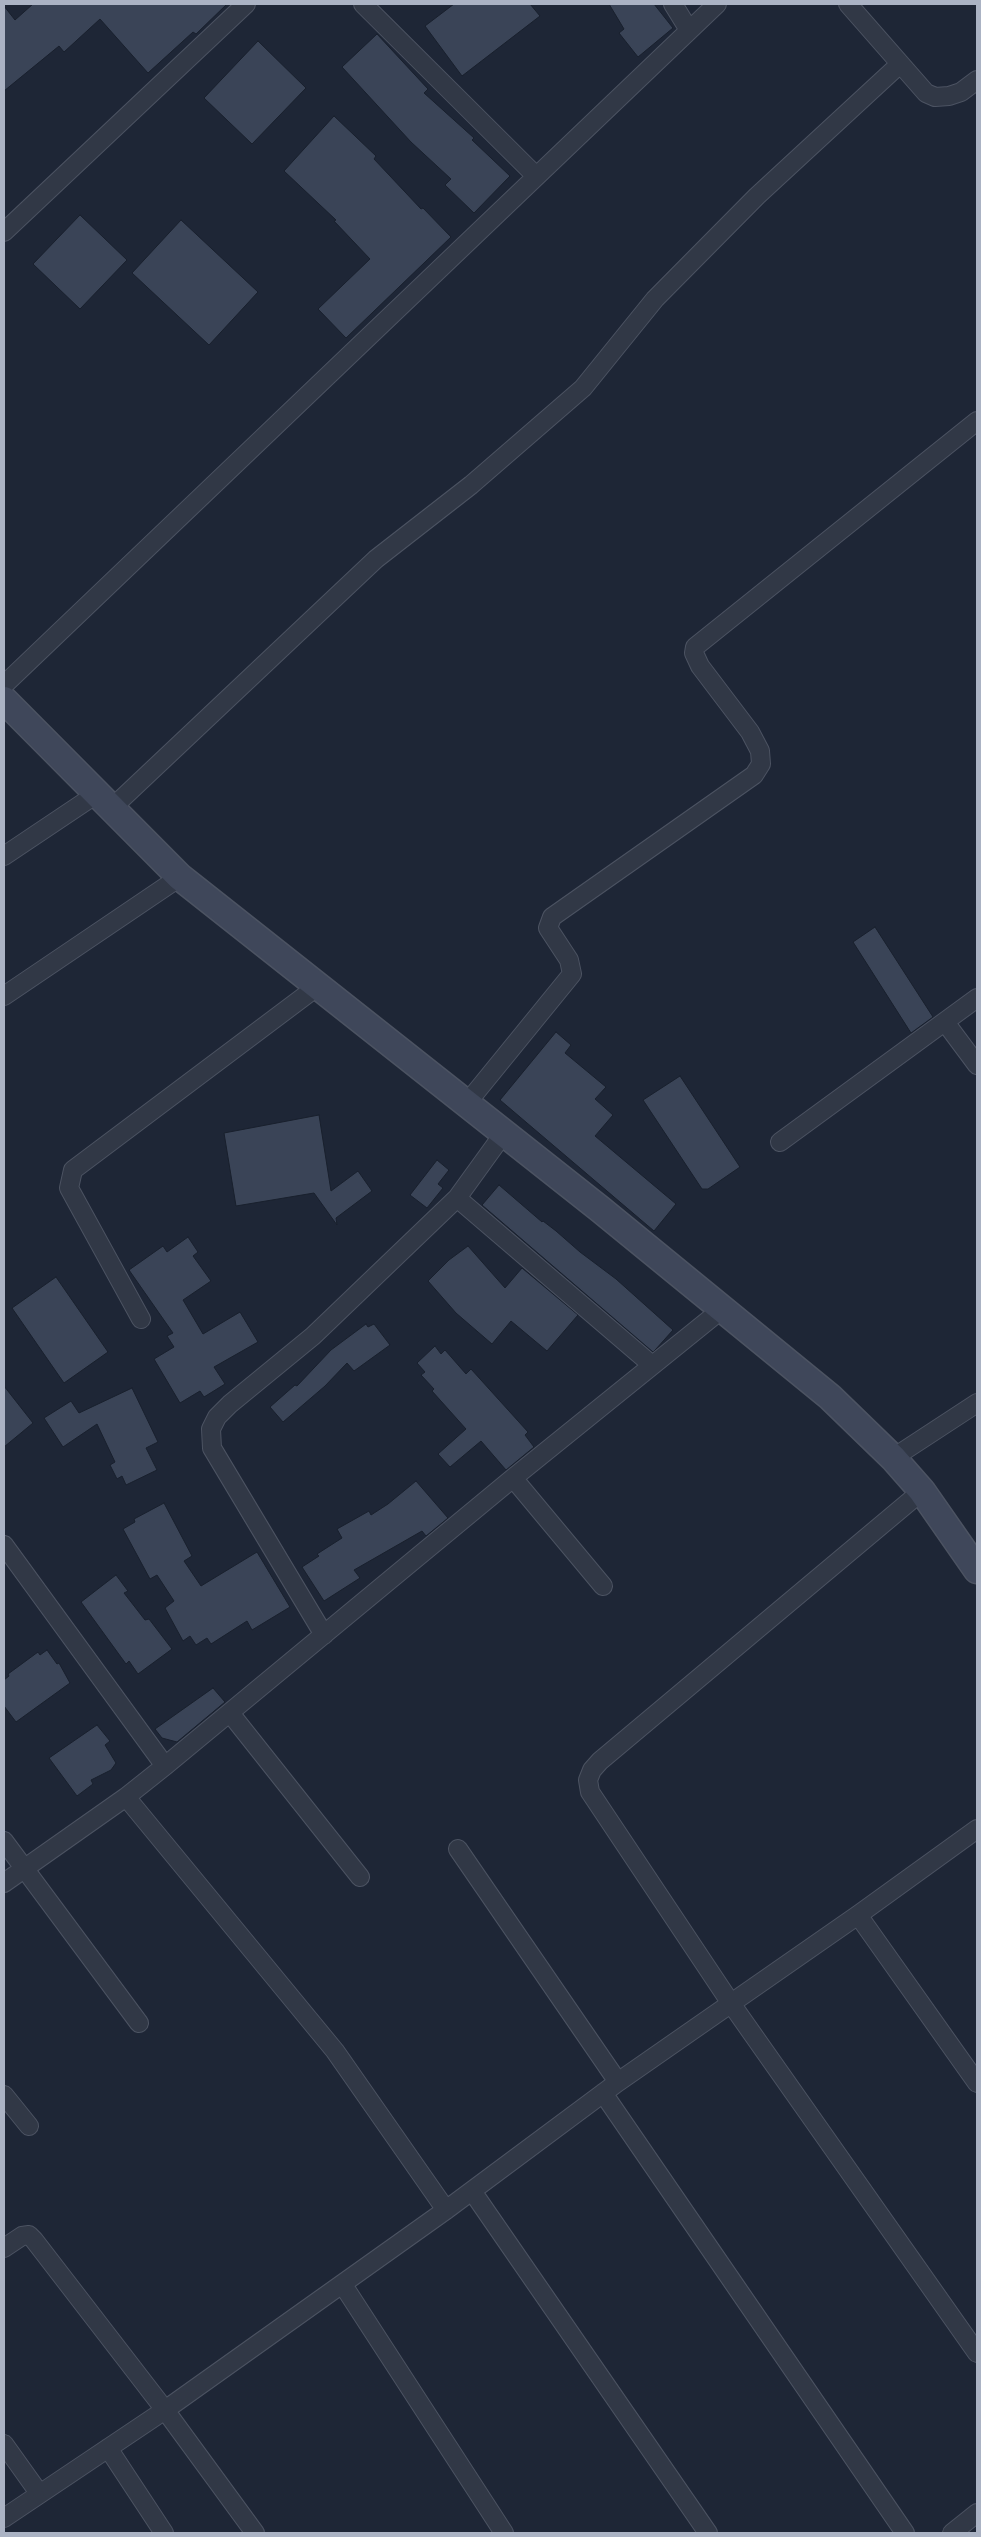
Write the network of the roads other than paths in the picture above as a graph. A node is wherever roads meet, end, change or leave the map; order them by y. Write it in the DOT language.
graph roads {
  1 [pos="246,4"];
  2 [pos="363,4"];
  3 [pos="674,4"];
  4 [pos="716,4"];
  5 [pos="848,4"];
  6 [pos="688,30"];
  7 [pos="900,64"];
  8 [pos="977,80"];
  9 [pos="536,176"];
  10 [pos="4,232"];
  11 [pos="977,421"];
  12 [pos="4,685"];
  13 [pos="4,700"];
  14 [pos="105,800"];
  15 [pos="4,856"];
  16 [pos="180,877"];
  17 [pos="318,986"];
  18 [pos="4,996"];
  19 [pos="977,998"];
  20 [pos="945,1022"];
  21 [pos="977,1065"];
  22 [pos="466,1103"];
  23 [pos="504,1133"];
  24 [pos="780,1142"];
  25 [pos="456,1198"];
  26 [pos="721,1310"];
  27 [pos="141,1319"];
  28 [pos="652,1365"];
  29 [pos="977,1403"];
  30 [pos="893,1458"];
  31 [pos="513,1478"];
  32 [pos="922,1491"];
  33 [pos="4,1545"];
  34 [pos="977,1570"];
  35 [pos="603,1586"];
  36 [pos="324,1635"];
  37 [pos="230,1713"];
  38 [pos="166,1766"];
  39 [pos="126,1797"];
  40 [pos="977,1829"];
  41 [pos="4,1841"];
  42 [pos="458,1849"];
  43 [pos="24,1869"];
  44 [pos="360,1877"];
  45 [pos="4,1883"];
  46 [pos="858,1915"];
  47 [pos="730,2002"];
  48 [pos="139,2023"];
  49 [pos="618,2082"];
  50 [pos="977,2084"];
  51 [pos="603,2093"];
  52 [pos="4,2095"];
  53 [pos="29,2126"];
  54 [pos="472,2191"];
  55 [pos="446,2210"];
  56 [pos="4,2248"];
  57 [pos="343,2285"];
  58 [pos="977,2353"];
  59 [pos="166,2410"];
  60 [pos="4,2444"];
  61 [pos="108,2448"];
  62 [pos="39,2493"];
  63 [pos="977,2513"];
  64 [pos="4,2518"];
  65 [pos="164,2533"];
  66 [pos="255,2533"];
  67 [pos="504,2533"];
  68 [pos="708,2533"];
  69 [pos="905,2533"];
  70 [pos="952,2533"];
  1 -- 10 [label="street"];
  2 -- 9 [label="street"];
  3 -- 6 [label="street"];
  4 -- 6 [label="street"];
  5 -- 7 [label="street"];
  6 -- 9 [label="street"];
  7 -- 8 [label="street"];
  7 -- 14 [label="street"];
  9 -- 12 [label="street"];
  11 -- 22 [label="street"];
  13 -- 14 [label="street"];
  14 -- 15 [label="street"];
  14 -- 16 [label="street"];
  16 -- 17 [label="street"];
  16 -- 18 [label="street"];
  17 -- 22 [label="street"];
  17 -- 27 [label="street"];
  19 -- 20 [label="street"];
  20 -- 21 [label="street"];
  20 -- 24 [label="street"];
  22 -- 23 [label="street"];
  23 -- 25 [label="street"];
  23 -- 26 [label="street"];
  25 -- 28 [label="street"];
  25 -- 36 [label="street"];
  26 -- 28 [label="street"];
  26 -- 30 [label="street"];
  28 -- 31 [label="street"];
  29 -- 30 [label="street"];
  30 -- 32 [label="street"];
  31 -- 35 [label="street"];
  31 -- 36 [label="street"];
  32 -- 34 [label="street"];
  32 -- 47 [label="street"];
  33 -- 38 [label="street"];
  36 -- 37 [label="street"];
  37 -- 38 [label="street"];
  37 -- 44 [label="street"];
  38 -- 39 [label="street"];
  39 -- 43 [label="street"];
  39 -- 55 [label="street"];
  40 -- 46 [label="street"];
  41 -- 43 [label="street"];
  42 -- 49 [label="street"];
  43 -- 45 [label="street"];
  43 -- 48 [label="street"];
  46 -- 47 [label="street"];
  46 -- 50 [label="street"];
  47 -- 49 [label="street"];
  47 -- 58 [label="street"];
  49 -- 51 [label="street"];
  51 -- 54 [label="street"];
  51 -- 69 [label="street"];
  52 -- 53 [label="street"];
  54 -- 55 [label="street"];
  54 -- 68 [label="street"];
  55 -- 57 [label="street"];
  56 -- 59 [label="street"];
  57 -- 59 [label="street"];
  57 -- 67 [label="street"];
  59 -- 61 [label="street"];
  59 -- 66 [label="street"];
  60 -- 62 [label="street"];
  61 -- 62 [label="street"];
  61 -- 65 [label="street"];
  62 -- 64 [label="street"];
  63 -- 70 [label="street"];
}
